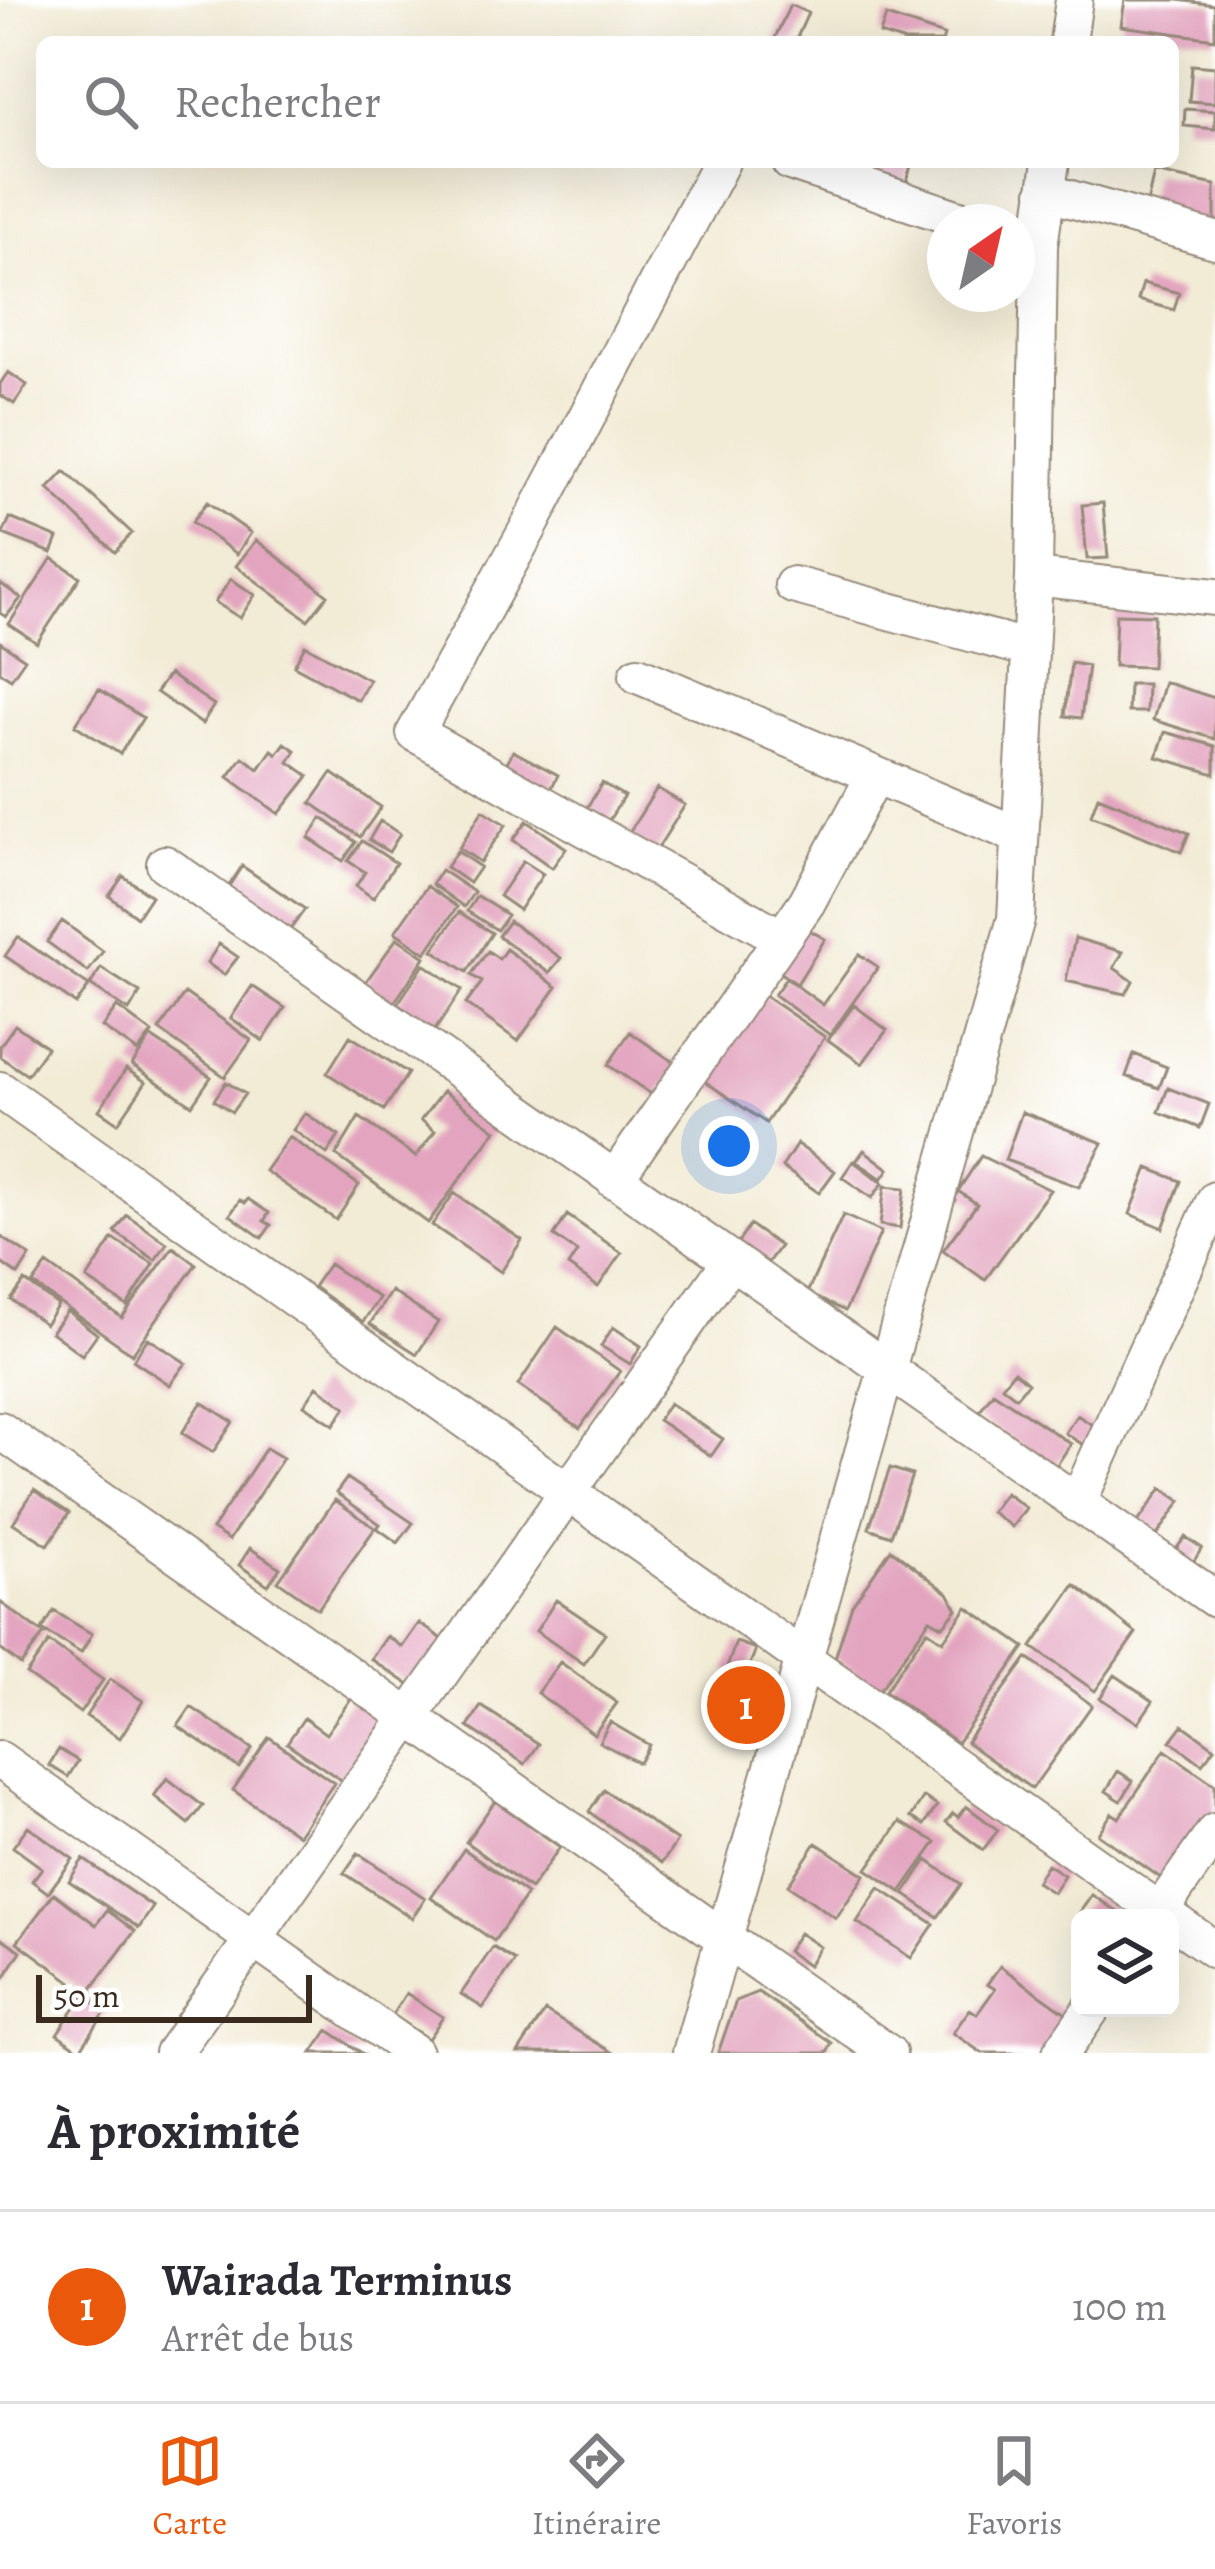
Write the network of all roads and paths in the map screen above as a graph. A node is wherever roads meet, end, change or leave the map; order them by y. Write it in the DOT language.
graph roads {
  1 [pos="1074,0"];
  2 [pos="1069,36"];
  3 [pos="718,168"];
  4 [pos="808,168"];
  5 [pos="1048,177"];
  6 [pos="927,208"];
  7 [pos="1035,219"];
  8 [pos="1215,240"];
  9 [pos="1029,312"];
  10 [pos="1034,577"];
  11 [pos="793,585"];
  12 [pos="1215,597"];
  13 [pos="1030,649"];
  14 [pos="638,675"];
  15 [pos="875,775"];
  16 [pos="1020,836"];
  17 [pos="165,864"];
  18 [pos="782,938"];
  19 [pos="0,1090"];
  20 [pos="614,1180"];
  21 [pos="1215,1200"];
  22 [pos="1203,1259"];
  23 [pos="730,1262"];
  24 [pos="886,1371"];
  25 [pos="0,1430"];
  26 [pos="568,1493"];
  27 [pos="1077,1504"];
  28 [pos="1215,1599"];
  29 [pos="804,1660"];
  30 [pos="410,1718"];
  31 [pos="0,1760"];
  32 [pos="1215,1832"];
  33 [pos="1150,1909"];
  34 [pos="1161,1909"];
  35 [pos="1179,1928"];
  36 [pos="722,1937"];
  37 [pos="253,1940"];
  38 [pos="1215,1950"];
  39 [pos="1086,2017"];
  40 [pos="173,2053"];
  41 [pos="414,2053"];
  42 [pos="691,2053"];
  43 [pos="888,2053"];
  44 [pos="1061,2053"];
  1 -- 2 [label="street"];
  3 -- 18 [label="street"];
  4 -- 6 [label="street"];
  5 -- 7 [label="street"];
  5 -- 8 [label="street"];
  9 -- 10 [label="street"];
  10 -- 12 [label="street"];
  10 -- 13 [label="street"];
  11 -- 13 [label="street"];
  13 -- 16 [label="street"];
  14 -- 15 [label="street"];
  15 -- 16 [label="street"];
  15 -- 18 [label="street"];
  16 -- 24 [label="street"];
  17 -- 20 [label="street"];
  18 -- 20 [label="street"];
  19 -- 26 [label="street"];
  20 -- 23 [label="street"];
  21 -- 22 [label="street"];
  22 -- 27 [label="street"];
  23 -- 24 [label="street"];
  23 -- 26 [label="street"];
  24 -- 27 [label="street"];
  24 -- 29 [label="street"];
  25 -- 30 [label="street"];
  26 -- 29 [label="street"];
  26 -- 30 [label="street"];
  27 -- 28 [label="street"];
  29 -- 33 [label="street"];
  29 -- 36 [label="street"];
  30 -- 36 [label="street"];
  30 -- 37 [label="street"];
  31 -- 37 [label="street"];
  32 -- 34 [label="street"];
  35 -- 38 [label="street"];
  36 -- 42 [label="street"];
  36 -- 43 [label="street"];
  37 -- 40 [label="street"];
  37 -- 41 [label="street"];
  39 -- 44 [label="street"];
}
